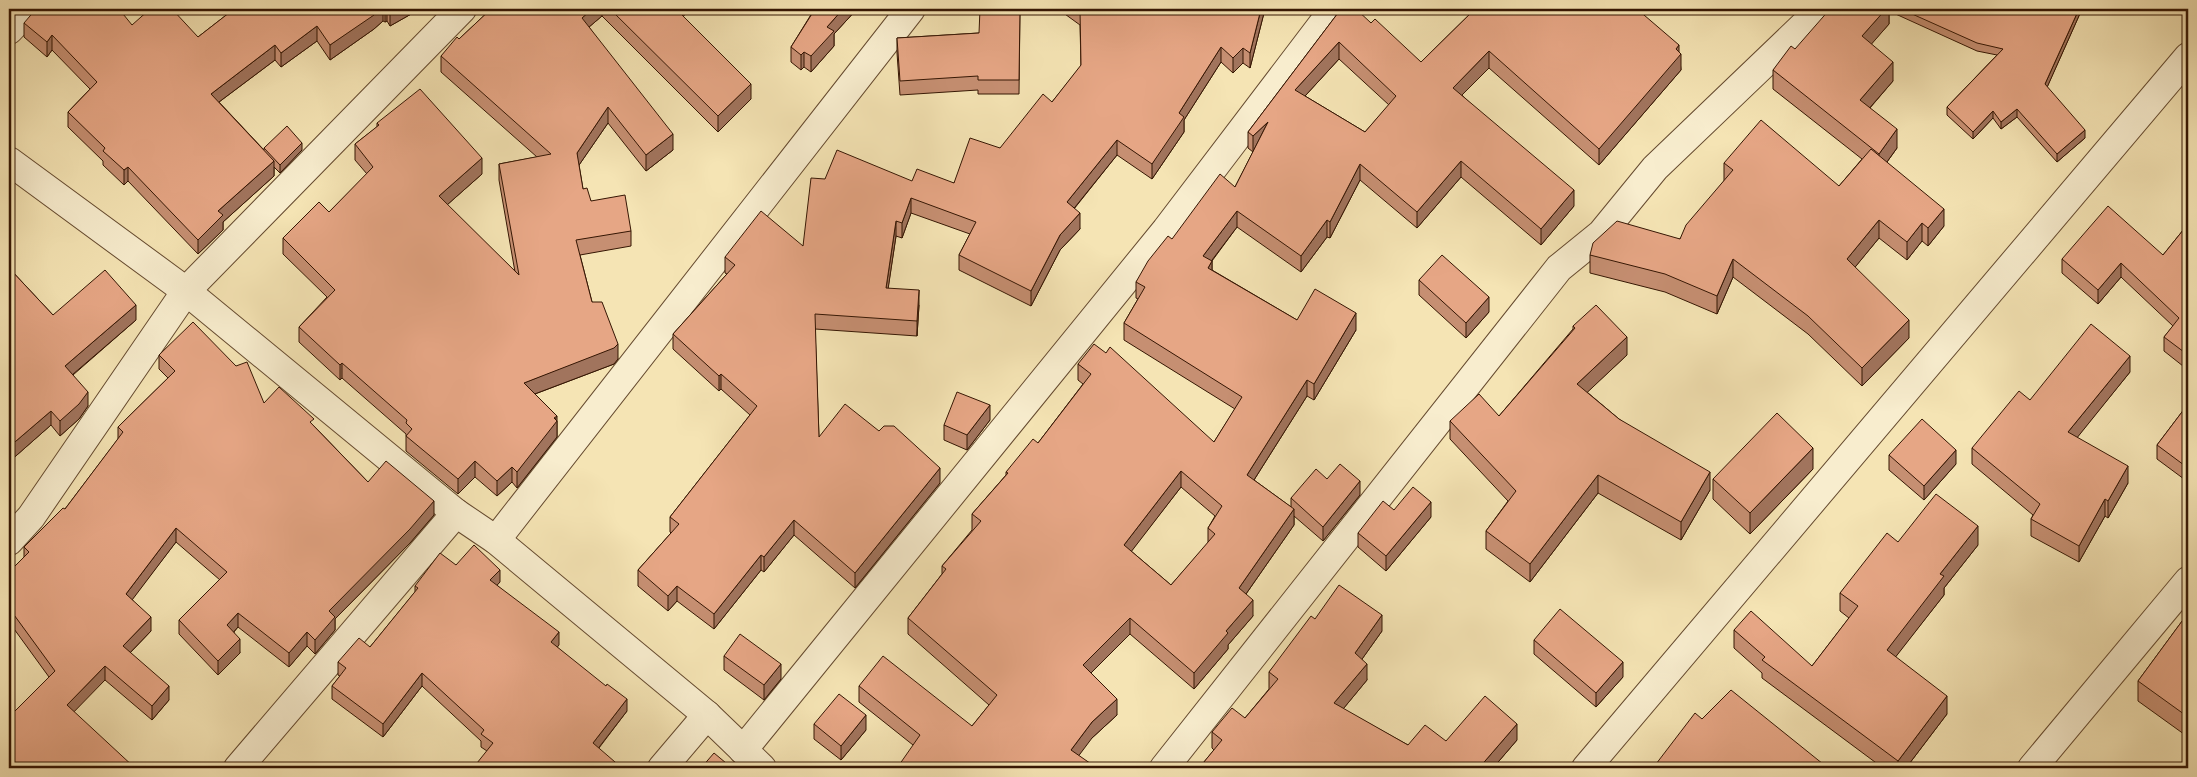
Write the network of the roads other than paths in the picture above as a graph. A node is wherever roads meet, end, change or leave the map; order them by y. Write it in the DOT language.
graph roads {
  1 [pos="29,9"];
  2 [pos="462,9"];
  3 [pos="911,9"];
  4 [pos="1334,9"];
  5 [pos="1820,9"];
  6 [pos="9,30"];
  7 [pos="2188,58"];
  8 [pos="9,161"];
  9 [pos="186,291"];
  10 [pos="456,513"];
  11 [pos="496,540"];
  12 [pos="9,541"];
  13 [pos="2188,581"];
  14 [pos="707,715"];
  15 [pos="752,759"];
  16 [pos="238,768"];
  17 [pos="662,768"];
  18 [pos="1164,768"];
  19 [pos="1586,768"];
  20 [pos="2032,768"];
  1 -- 6 [label="street"];
  2 -- 9 [label="street"];
  3 -- 11 [label="street"];
  4 -- 15 [label="street"];
  5 -- 18 [label="street"];
  7 -- 19 [label="street"];
  8 -- 9 [label="street"];
  9 -- 10 [label="street"];
  9 -- 12 [label="street"];
  10 -- 11 [label="street"];
  10 -- 16 [label="street"];
  11 -- 14 [label="street"];
  13 -- 20 [label="street"];
  14 -- 15 [label="street"];
  14 -- 17 [label="street"];
}
